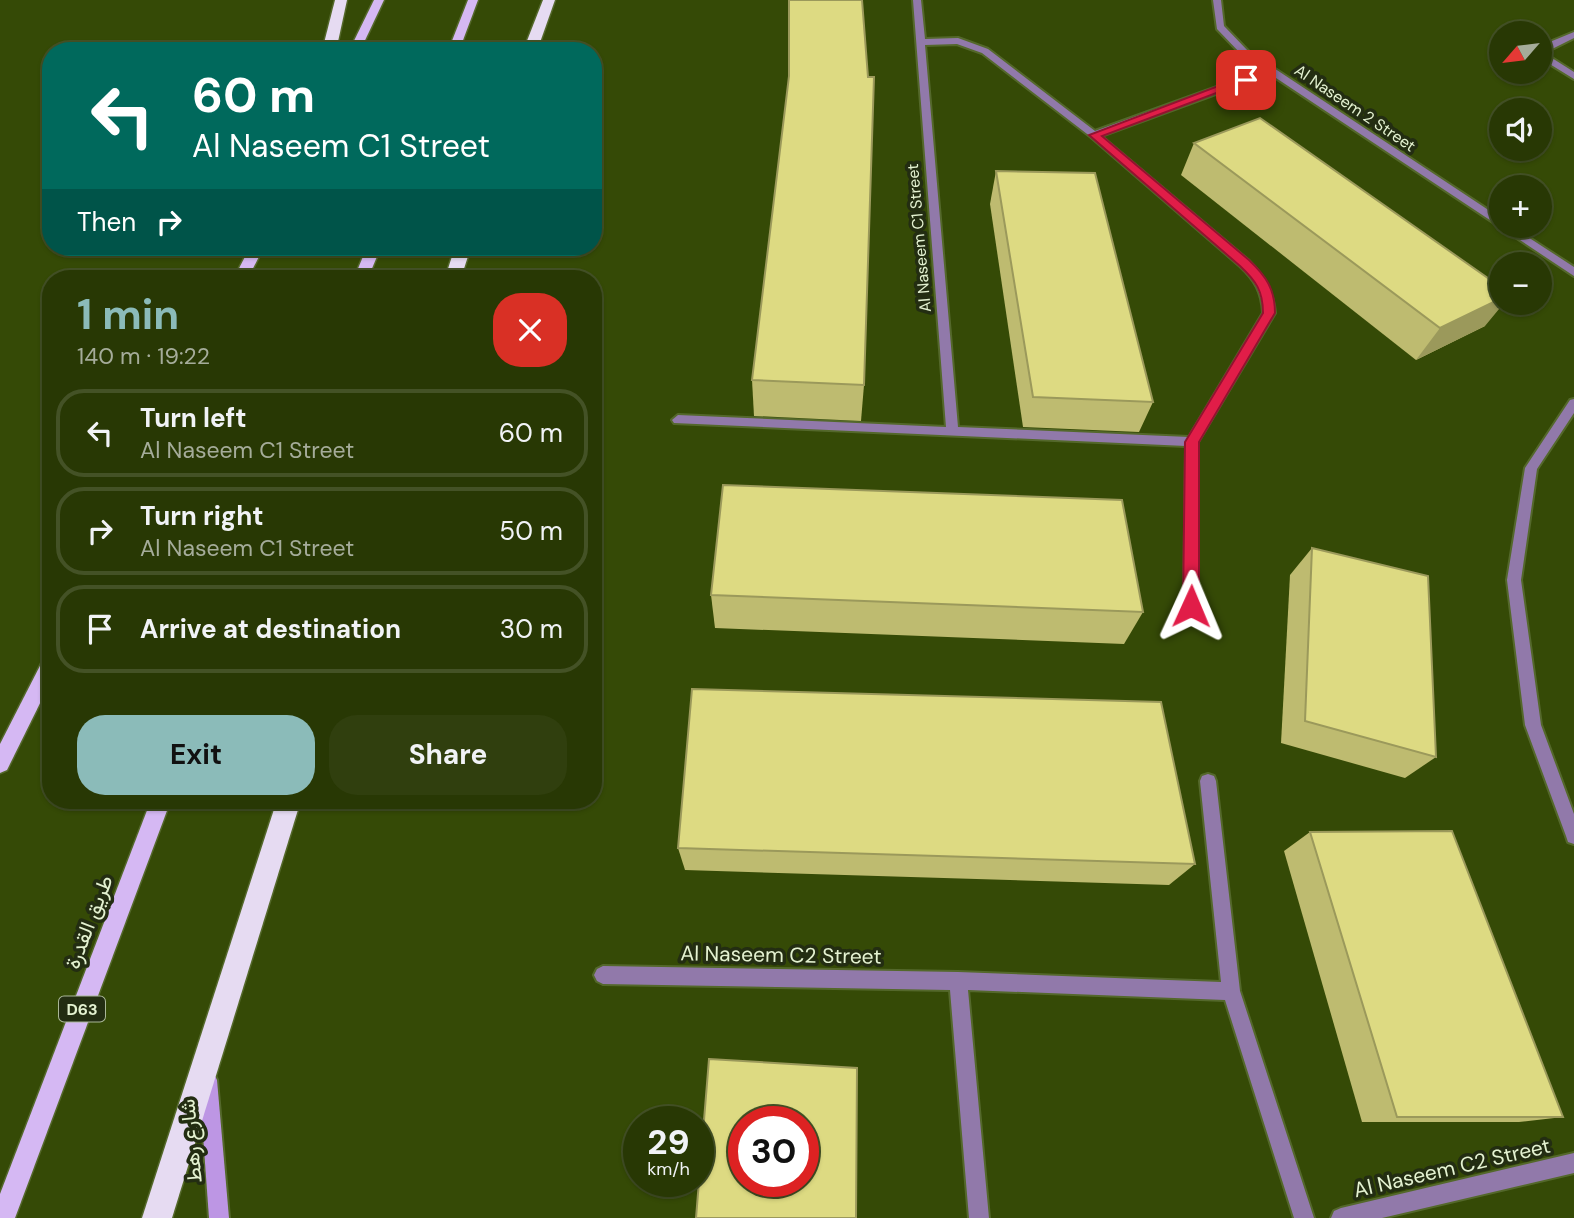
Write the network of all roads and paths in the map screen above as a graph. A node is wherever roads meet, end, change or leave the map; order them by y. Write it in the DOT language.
graph roads {
  1 [pos="341,0"];
  2 [pos="379,0"];
  3 [pos="473,0"];
  4 [pos="549,0"];
  5 [pos="916,0"];
  6 [pos="1217,0"];
  7 [pos="1574,35"];
  8 [pos="331,42"];
  9 [pos="358,42"];
  10 [pos="457,42"];
  11 [pos="533,42"];
  12 [pos="920,42"];
  13 [pos="1552,44"];
  14 [pos="1552,65"];
  15 [pos="1271,71"];
  16 [pos="1574,76"];
  17 [pos="1094,135"];
  18 [pos="1489,216"];
  19 [pos="1523,238"];
  20 [pos="1574,272"];
  21 [pos="1574,403"];
  22 [pos="678,420"];
  23 [pos="952,430"];
  24 [pos="1192,442"];
  25 [pos="1191,606"];
  26 [pos="42,680"];
  27 [pos="0,764"];
  28 [pos="1208,781"];
  29 [pos="158,809"];
  30 [pos="286,809"];
  31 [pos="1574,836"];
  32 [pos="603,975"];
  33 [pos="958,981"];
  34 [pos="1231,991"];
  35 [pos="206,1061"];
  36 [pos="1574,1163"];
  37 [pos="3,1218"];
  38 [pos="157,1218"];
  39 [pos="219,1218"];
  40 [pos="979,1218"];
  41 [pos="1304,1218"];
  42 [pos="1341,1218"];
  1 -- 8 [label="highway"];
  2 -- 9 [label="main road"];
  3 -- 10 [label="main road"];
  4 -- 11 [label="highway"];
  5 -- 12 [label="street, Al Naseem C1 Street"];
  6 -- 15 [label="street, Al Naseem 2 Street"];
  7 -- 13 [label="street"];
  12 -- 17 [label="street"];
  12 -- 23 [label="street, Al Naseem C1 Street"];
  14 -- 16 [label="street"];
  15 -- 17 [label="street"];
  15 -- 18 [label="street, Al Naseem 2 Street"];
  17 -- 24 [label="street"];
  19 -- 20 [label="street, Al Naseem 2 Street"];
  21 -- 31 [label="street"];
  22 -- 23 [label="street"];
  23 -- 24 [label="street"];
  24 -- 25 [label="street"];
  26 -- 27 [label="main road"];
  28 -- 34 [label="street"];
  29 -- 37 [label="main road, طريق القدرة / D63"];
  30 -- 35 [label="highway"];
  32 -- 33 [label="street, Al Naseem C2 Street"];
  33 -- 34 [label="street, Al Naseem C2 Street"];
  33 -- 40 [label="street"];
  34 -- 41 [label="street"];
  35 -- 38 [label="highway"];
  35 -- 39 [label="street, شارع رهط"];
  36 -- 42 [label="street, Al Naseem C2 Street"];
}
